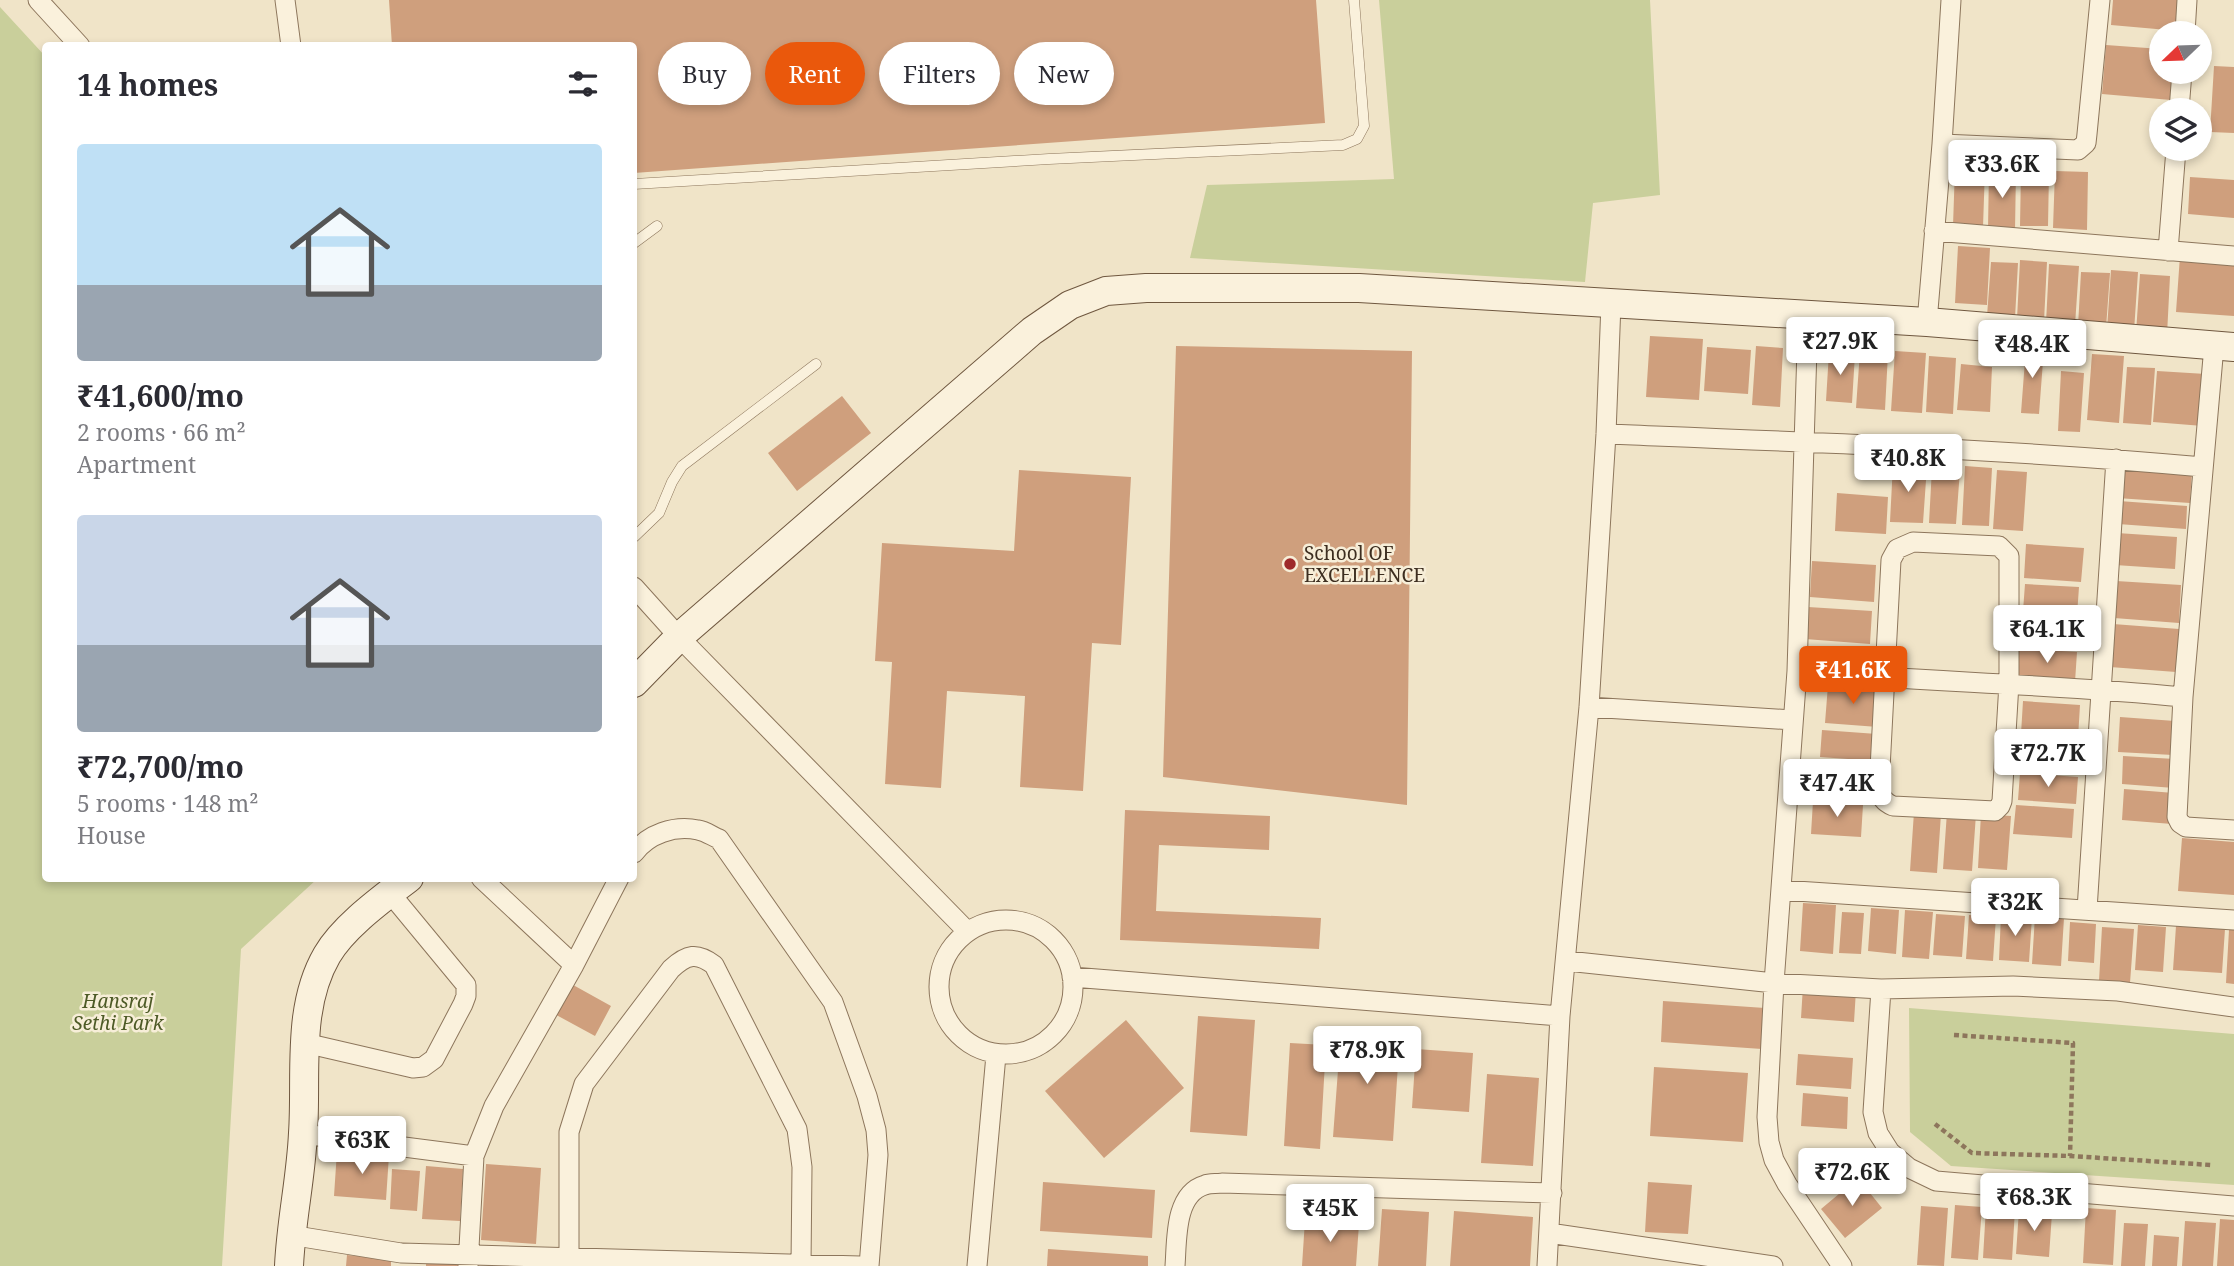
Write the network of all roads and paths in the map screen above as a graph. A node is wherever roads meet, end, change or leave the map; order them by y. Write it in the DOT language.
graph roads {
  1 [pos="38,0"];
  2 [pos="285,0"];
  3 [pos="1354,0"];
  4 [pos="1951,0"];
  5 [pos="2100,0"];
  6 [pos="2187,0"];
  7 [pos="2186,21"];
  8 [pos="76,42"];
  9 [pos="290,42"];
  10 [pos="1942,144"];
  11 [pos="2175,161"];
  12 [pos="637,184"];
  13 [pos="657,226"];
  14 [pos="1934,232"];
  15 [pos="637,241"];
  16 [pos="2168,251"];
  17 [pos="2234,256"];
  18 [pos="1611,303"];
  19 [pos="1808,316"];
  20 [pos="1927,322"];
  21 [pos="2224,346"];
  22 [pos="816,364"];
  23 [pos="1606,434"];
  24 [pos="1804,442"];
  25 [pos="2116,459"];
  26 [pos="2203,467"];
  27 [pos="637,534"];
  28 [pos="637,590"];
  29 [pos="679,637"];
  30 [pos="1797,671"];
  31 [pos="1885,678"];
  32 [pos="637,680"];
  33 [pos="2009,682"];
  34 [pos="2102,689"];
  35 [pos="2183,697"];
  36 [pos="1589,706"];
  37 [pos="1792,720"];
  38 [pos="2234,830"];
  39 [pos="637,848"];
  40 [pos="485,882"];
  41 [pos="617,882"];
  42 [pos="399,886"];
  43 [pos="1781,890"];
  44 [pos="2087,910"];
  45 [pos="2234,920"];
  46 [pos="968,932"];
  47 [pos="1567,961"];
  48 [pos="574,965"];
  49 [pos="1072,977"];
  50 [pos="1774,983"];
  51 [pos="1881,989"];
  52 [pos="2234,1007"];
  53 [pos="1560,1016"];
  54 [pos="1954,1035"];
  55 [pos="305,1043"];
  56 [pos="996,1055"];
  57 [pos="1935,1124"];
  58 [pos="303,1134"];
  59 [pos="474,1156"];
  60 [pos="2070,1156"];
  61 [pos="2211,1165"];
  62 [pos="1552,1193"];
  63 [pos="2234,1206"];
  64 [pos="1549,1233"];
  65 [pos="290,1236"];
  66 [pos="569,1258"];
  67 [pos="401,1260"];
  68 [pos="468,1261"];
  69 [pos="801,1265"];
  70 [pos="289,1266"];
  71 [pos="860,1266"];
  72 [pos="869,1266"];
  73 [pos="977,1266"];
  74 [pos="1175,1266"];
  75 [pos="1547,1266"];
  76 [pos="1773,1266"];
  77 [pos="1842,1266"];
  1 -- 8 [label="street"];
  2 -- 9 [label="street"];
  3 -- 12 [label="lane"];
  4 -- 10 [label="street"];
  5 -- 10 [label="street"];
  6 -- 7 [label="street"];
  10 -- 14 [label="street"];
  11 -- 16 [label="street"];
  13 -- 15 [label="lane"];
  14 -- 16 [label="street"];
  14 -- 20 [label="street"];
  16 -- 17 [label="street"];
  18 -- 19 [label="street"];
  18 -- 23 [label="street"];
  18 -- 29 [label="street"];
  19 -- 20 [label="street"];
  19 -- 24 [label="street"];
  20 -- 21 [label="street"];
  21 -- 26 [label="street"];
  22 -- 27 [label="lane"];
  23 -- 24 [label="street"];
  23 -- 36 [label="street"];
  24 -- 25 [label="street"];
  24 -- 30 [label="street"];
  25 -- 26 [label="street"];
  25 -- 34 [label="street"];
  26 -- 35 [label="street"];
  28 -- 29 [label="street"];
  29 -- 32 [label="street"];
  29 -- 46 [label="street"];
  30 -- 31 [label="street"];
  30 -- 37 [label="street"];
  31 -- 33 [label="street"];
  31 -- 33 [label="street"];
  31 -- 33 [label="street"];
  33 -- 34 [label="street"];
  34 -- 35 [label="street"];
  34 -- 44 [label="street"];
  35 -- 38 [label="street"];
  36 -- 37 [label="street"];
  36 -- 47 [label="street"];
  37 -- 43 [label="street"];
  39 -- 72 [label="street"];
  40 -- 48 [label="street"];
  41 -- 48 [label="street"];
  42 -- 55 [label="street"];
  42 -- 55 [label="street"];
  43 -- 44 [label="street"];
  43 -- 50 [label="street"];
  44 -- 45 [label="street"];
  46 -- 49 [label="street"];
  46 -- 56 [label="street"];
  47 -- 50 [label="street"];
  47 -- 53 [label="street"];
  48 -- 59 [label="street"];
  49 -- 53 [label="street"];
  49 -- 56 [label="street"];
  50 -- 51 [label="street"];
  50 -- 77 [label="street"];
  51 -- 52 [label="street"];
  51 -- 63 [label="street"];
  53 -- 62 [label="street"];
  54 -- 60 [label="path"];
  55 -- 58 [label="street"];
  56 -- 73 [label="street"];
  57 -- 60 [label="path"];
  58 -- 59 [label="street"];
  58 -- 65 [label="street"];
  59 -- 68 [label="street"];
  60 -- 61 [label="path"];
  62 -- 64 [label="street"];
  62 -- 74 [label="street"];
  64 -- 75 [label="street"];
  64 -- 76 [label="street"];
  65 -- 67 [label="street"];
  65 -- 70 [label="street"];
  66 -- 68 [label="street"];
  66 -- 69 [label="street"];
  66 -- 69 [label="street"];
  67 -- 68 [label="street"];
  69 -- 71 [label="street"];
}
